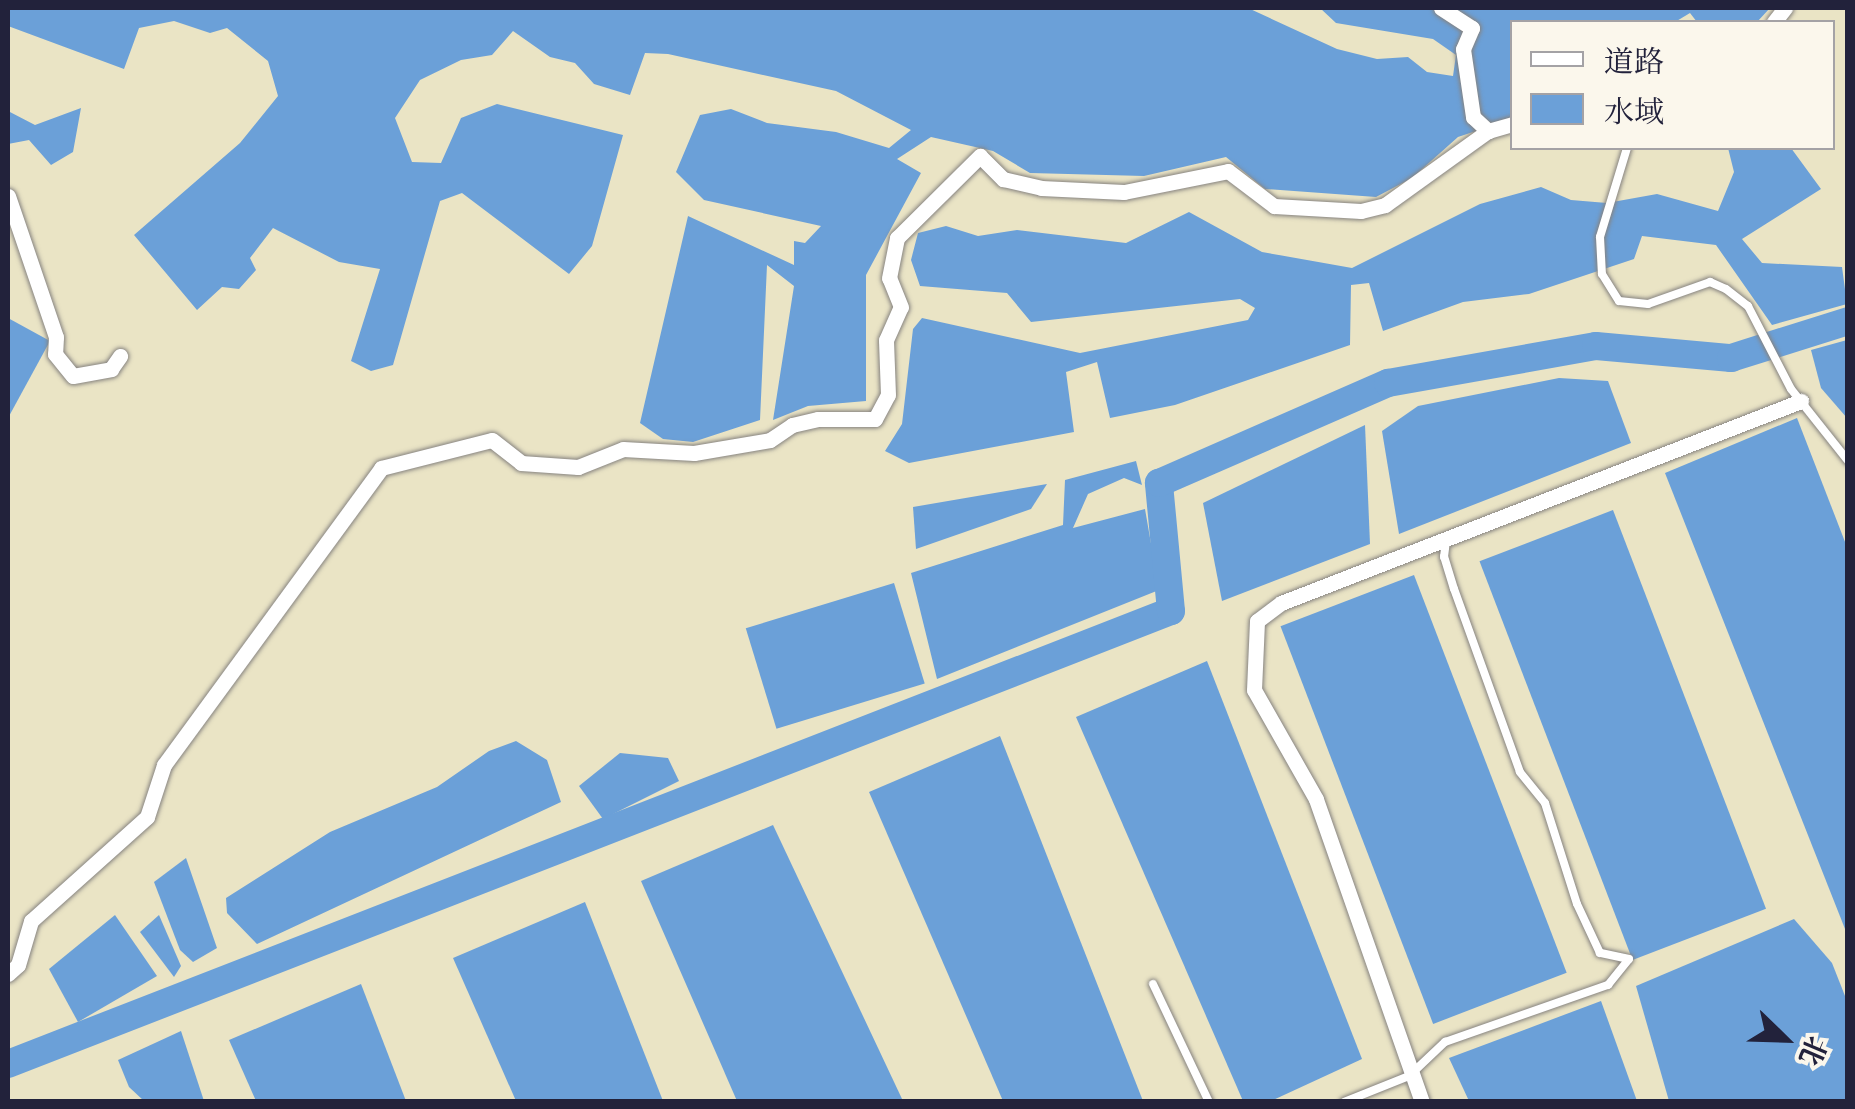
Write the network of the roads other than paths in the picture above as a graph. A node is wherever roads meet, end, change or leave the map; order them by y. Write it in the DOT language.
graph roads {
  1 [pos="1441,8"];
  2 [pos="1510,124"];
  3 [pos="1488,130"];
  4 [pos="1627,150"];
  5 [pos="8,196"];
  6 [pos="120,356"];
  7 [pos="1801,400"];
  8 [pos="1848,461"];
  9 [pos="1447,538"];
  10 [pos="8,974"];
  11 [pos="1153,984"];
  12 [pos="1408,1076"];
  13 [pos="1208,1102"];
  14 [pos="1344,1102"];
  15 [pos="1422,1102"];
  1 -- 3 [label="street"];
  2 -- 3 [label="street"];
  3 -- 10 [label="street"];
  4 -- 7 [label="lane"];
  5 -- 6 [label="street"];
  7 -- 8 [label="lane"];
  7 -- 9 [label="street"];
  9 -- 12 [label="street"];
  9 -- 12 [label="lane"];
  11 -- 13 [label="lane"];
  12 -- 14 [label="lane"];
  12 -- 15 [label="street"];
}
